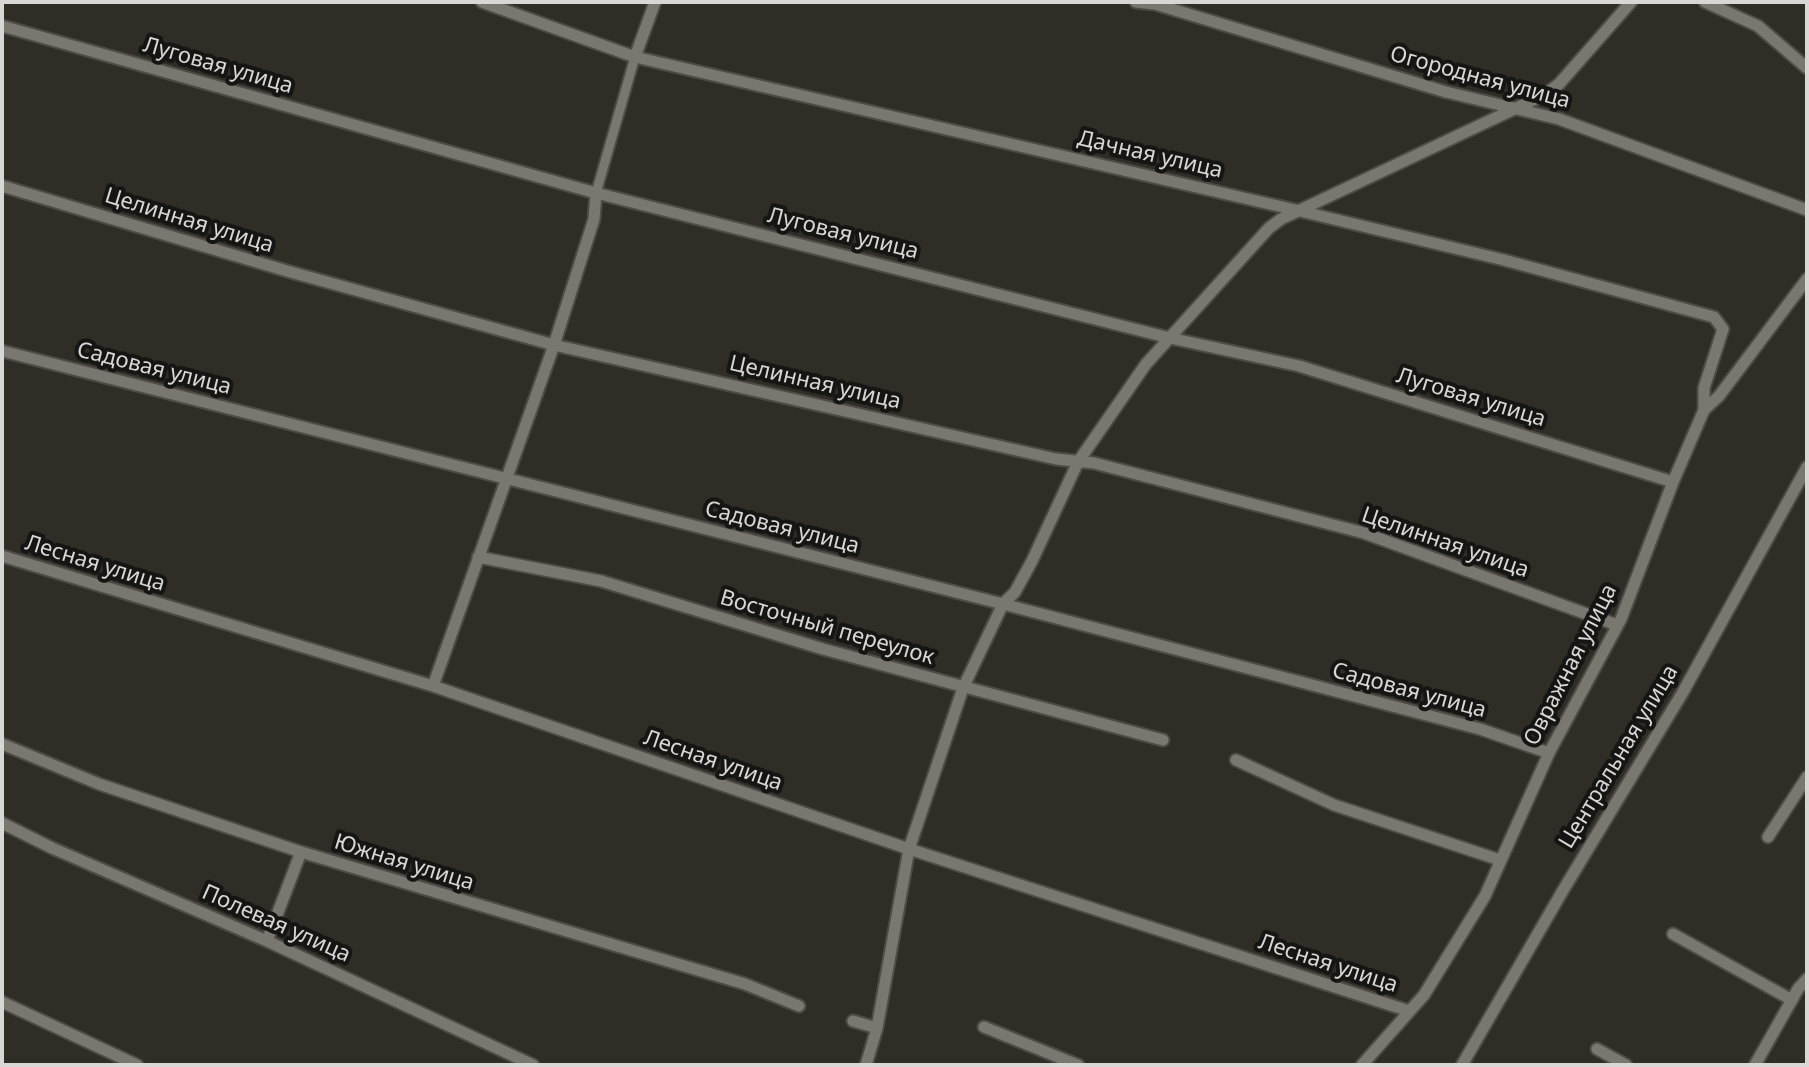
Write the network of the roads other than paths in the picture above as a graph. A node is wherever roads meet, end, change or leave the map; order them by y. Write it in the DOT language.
graph roads {
  1 [pos="482,2"];
  2 [pos="655,2"];
  3 [pos="1136,2"];
  4 [pos="1631,2"];
  5 [pos="1705,2"];
  6 [pos="2,26"];
  7 [pos="635,57"];
  8 [pos="1807,68"];
  9 [pos="1517,108"];
  10 [pos="2,186"];
  11 [pos="596,193"];
  12 [pos="1807,210"];
  13 [pos="1300,211"];
  14 [pos="1807,279"];
  15 [pos="1170,338"];
  16 [pos="554,345"];
  17 [pos="2,351"];
  18 [pos="1704,410"];
  19 [pos="1078,462"];
  20 [pos="1807,467"];
  21 [pos="506,478"];
  22 [pos="1673,482"];
  23 [pos="2,556"];
  24 [pos="478,557"];
  25 [pos="1003,604"];
  26 [pos="1617,625"];
  27 [pos="433,686"];
  28 [pos="963,688"];
  29 [pos="1163,740"];
  30 [pos="2,744"];
  31 [pos="1549,753"];
  32 [pos="1236,760"];
  33 [pos="1807,777"];
  34 [pos="2,823"];
  35 [pos="1768,837"];
  36 [pos="909,849"];
  37 [pos="301,852"];
  38 [pos="1500,860"];
  39 [pos="1673,934"];
  40 [pos="267,941"];
  41 [pos="1807,979"];
  42 [pos="1792,1000"];
  43 [pos="2,1002"];
  44 [pos="799,1006"];
  45 [pos="1409,1011"];
  46 [pos="853,1021"];
  47 [pos="984,1027"];
  48 [pos="877,1028"];
  49 [pos="1597,1049"];
  50 [pos="137,1065"];
  51 [pos="533,1065"];
  52 [pos="866,1065"];
  53 [pos="1078,1065"];
  54 [pos="1362,1065"];
  55 [pos="1462,1065"];
  56 [pos="1626,1065"];
  57 [pos="1755,1065"];
  1 -- 7 [label="street, Дачная улица"];
  2 -- 7 [label="street"];
  3 -- 9 [label="street, Огородная улица"];
  4 -- 9 [label="street"];
  5 -- 8 [label="street"];
  6 -- 11 [label="street, Луговая улица"];
  7 -- 11 [label="street"];
  7 -- 13 [label="street, Дачная улица"];
  9 -- 12 [label="street, Огородная улица"];
  9 -- 13 [label="street"];
  10 -- 16 [label="street, Целинная улица"];
  11 -- 15 [label="street, Луговая улица"];
  11 -- 16 [label="street"];
  13 -- 15 [label="street"];
  13 -- 18 [label="street, Дачная улица"];
  14 -- 18 [label="street, Овражная улица"];
  15 -- 19 [label="street"];
  15 -- 22 [label="street, Луговая улица"];
  16 -- 19 [label="street, Целинная улица"];
  16 -- 21 [label="street"];
  17 -- 21 [label="street, Садовая улица"];
  18 -- 22 [label="street, Овражная улица"];
  19 -- 25 [label="street"];
  19 -- 26 [label="street, Целинная улица"];
  20 -- 55 [label="street, Центральная улица"];
  21 -- 24 [label="street"];
  21 -- 25 [label="street, Садовая улица"];
  22 -- 26 [label="street, Овражная улица"];
  23 -- 27 [label="street, Лесная улица"];
  24 -- 27 [label="street"];
  24 -- 28 [label="street, Восточный переулок"];
  25 -- 28 [label="street"];
  25 -- 31 [label="street, Садовая улица"];
  26 -- 31 [label="street, Овражная улица"];
  27 -- 36 [label="street, Лесная улица"];
  28 -- 29 [label="street, Восточный переулок"];
  28 -- 36 [label="street"];
  30 -- 37 [label="street, Южная улица"];
  31 -- 38 [label="street, Овражная улица"];
  32 -- 38 [label="street"];
  33 -- 35 [label="street"];
  34 -- 40 [label="street, Полевая улица"];
  36 -- 45 [label="street, Лесная улица"];
  36 -- 48 [label="street"];
  37 -- 40 [label="street"];
  37 -- 44 [label="street, Южная улица"];
  38 -- 45 [label="street, Овражная улица"];
  39 -- 42 [label="street"];
  40 -- 51 [label="street, Полевая улица"];
  41 -- 42 [label="street"];
  42 -- 57 [label="street"];
  43 -- 50 [label="street"];
  45 -- 54 [label="street, Овражная улица"];
  46 -- 48 [label="street"];
  47 -- 53 [label="street"];
  48 -- 52 [label="street"];
  49 -- 56 [label="street"];
}
